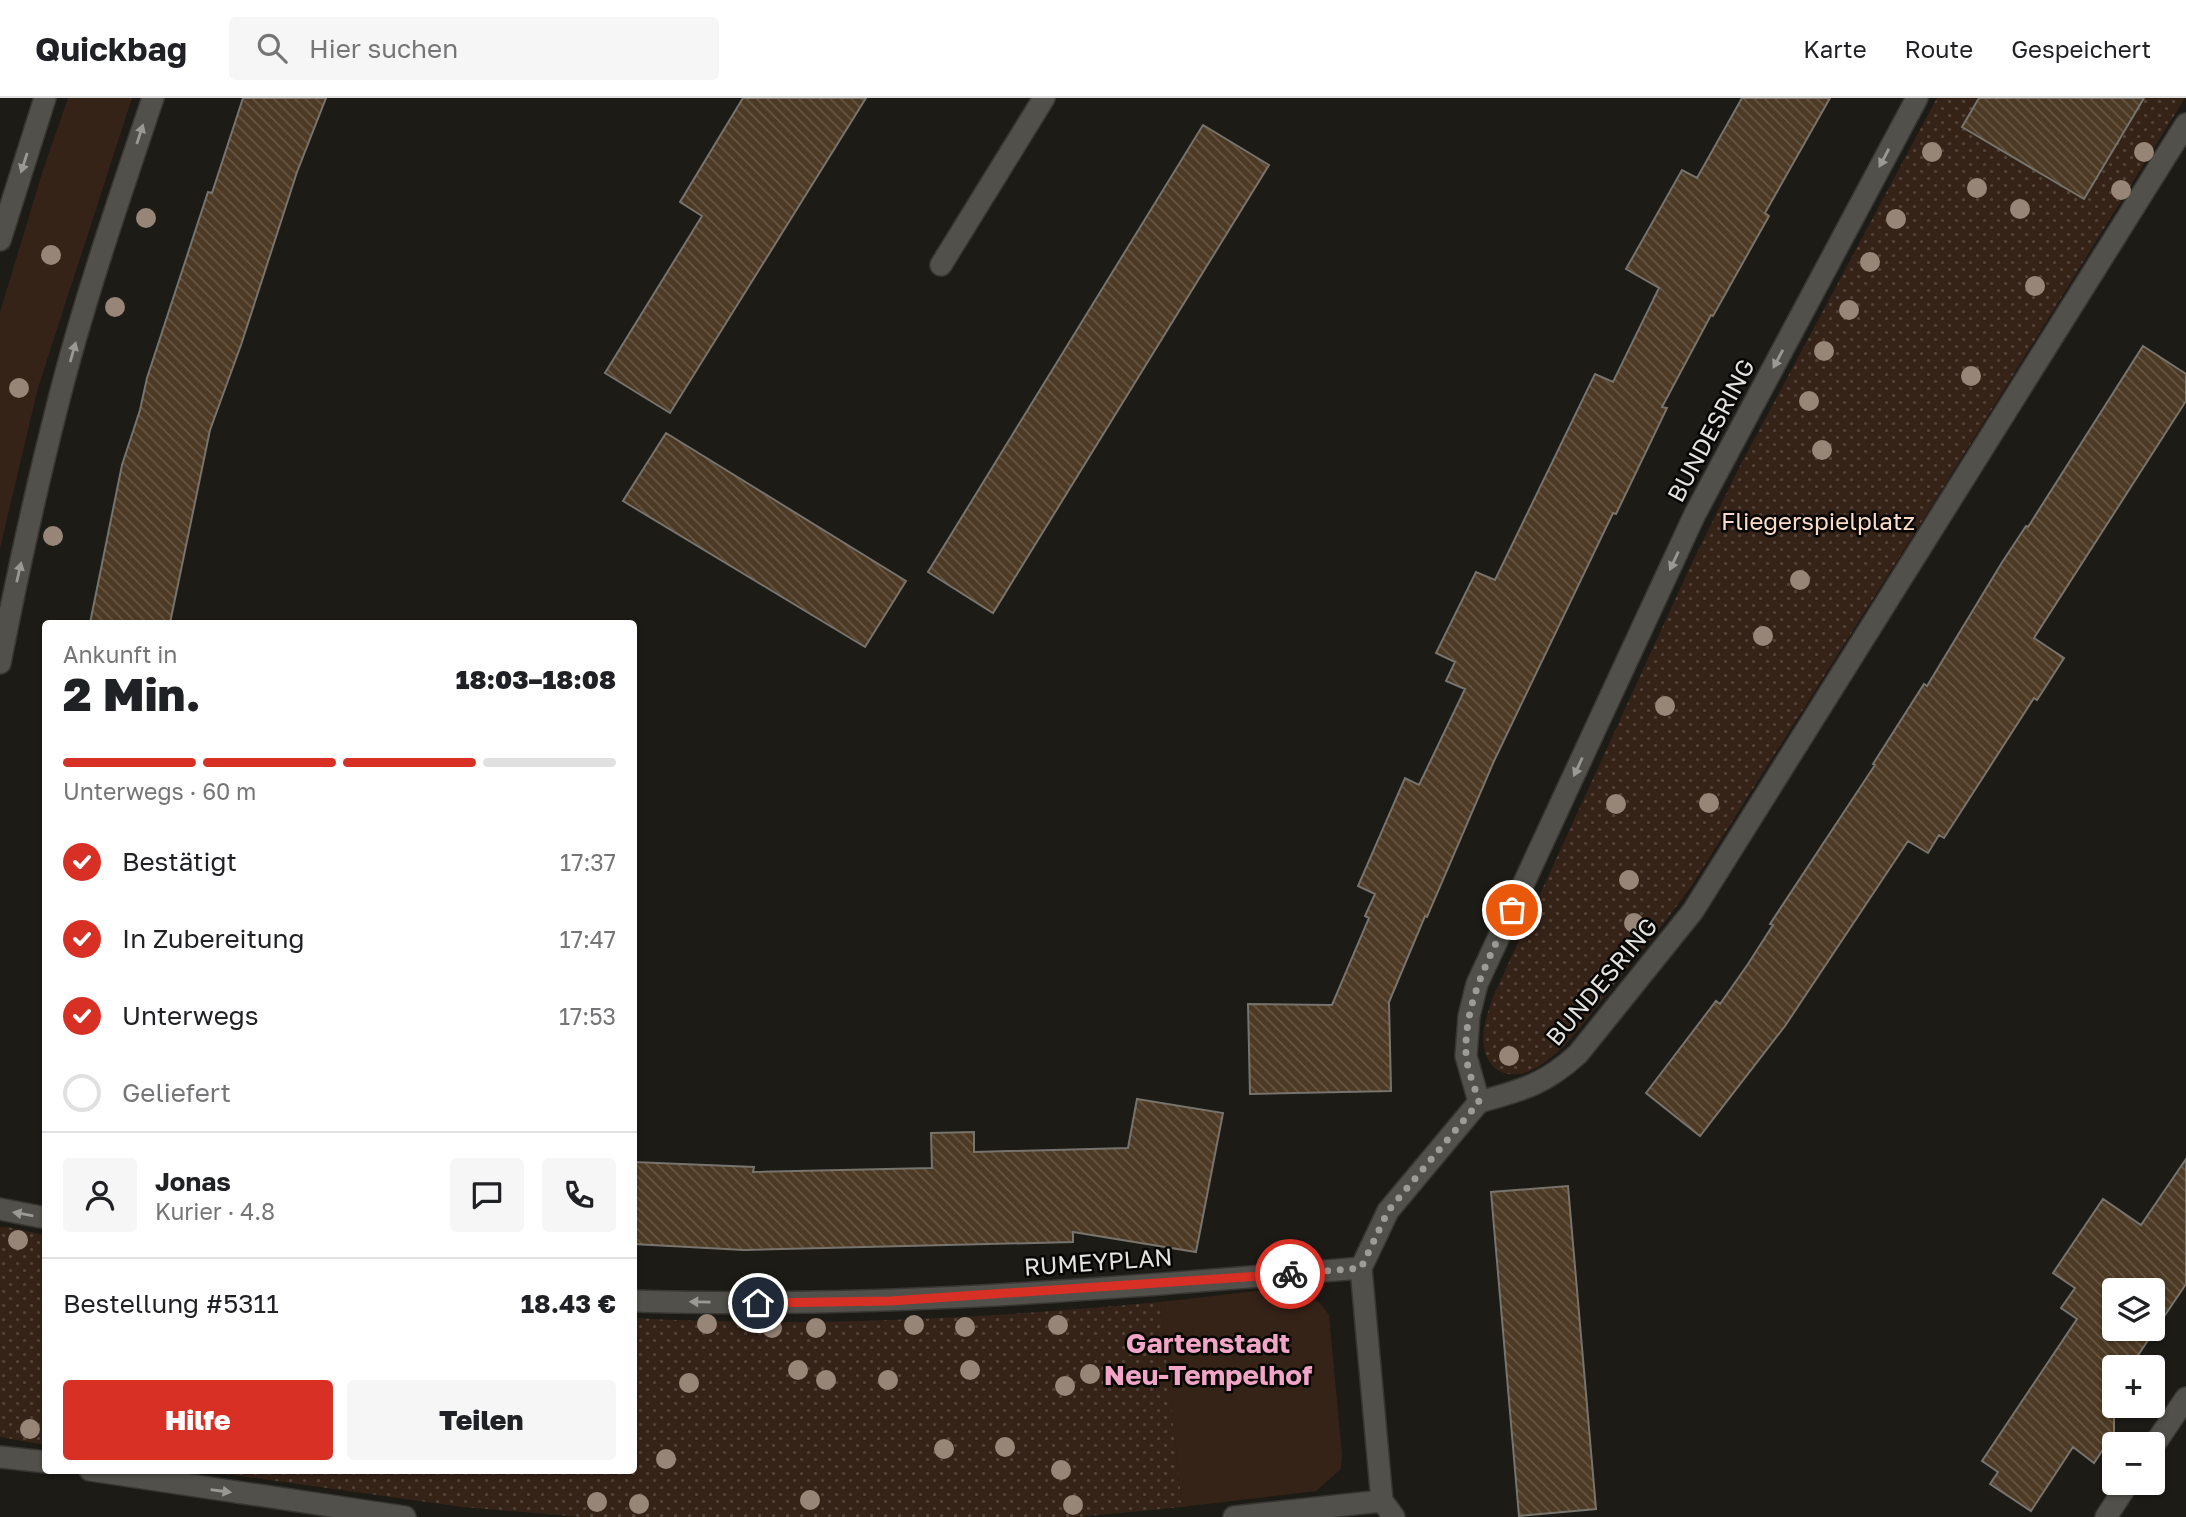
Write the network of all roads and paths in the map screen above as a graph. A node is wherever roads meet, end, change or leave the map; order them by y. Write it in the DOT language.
graph roads {
  1 [pos="45,98"];
  2 [pos="153,98"];
  3 [pos="1044,98"];
  4 [pos="1917,98"];
  5 [pos="2186,124"];
  6 [pos="0,240"];
  7 [pos="941,265"];
  8 [pos="0,663"];
  9 [pos="1479,1102"];
  10 [pos="0,1209"];
  11 [pos="42,1217"];
  12 [pos="1361,1268"];
  13 [pos="637,1301"];
  14 [pos="2186,1398"];
  15 [pos="2163,1432"];
  16 [pos="0,1457"];
  17 [pos="42,1462"];
  18 [pos="117,1474"];
  19 [pos="2120,1495"];
  20 [pos="1388,1509"];
  21 [pos="405,1517"];
  22 [pos="1234,1517"];
  23 [pos="2106,1517"];
  1 -- 6 [label="street, one-way"];
  8 -- 2 [label="street, one-way"];
  3 -- 7 [label="street"];
  4 -- 9 [label="street, BUNDESRING, one-way"];
  5 -- 9 [label="street, BUNDESRING"];
  9 -- 12 [label="street"];
  11 -- 10 [label="street, one-way"];
  12 -- 13 [label="street, RUMEYPLAN, one-way"];
  12 -- 20 [label="street"];
  14 -- 15 [label="street"];
  16 -- 17 [label="street"];
  18 -- 21 [label="street, one-way"];
  19 -- 23 [label="street"];
  20 -- 22 [label="street"];
}
